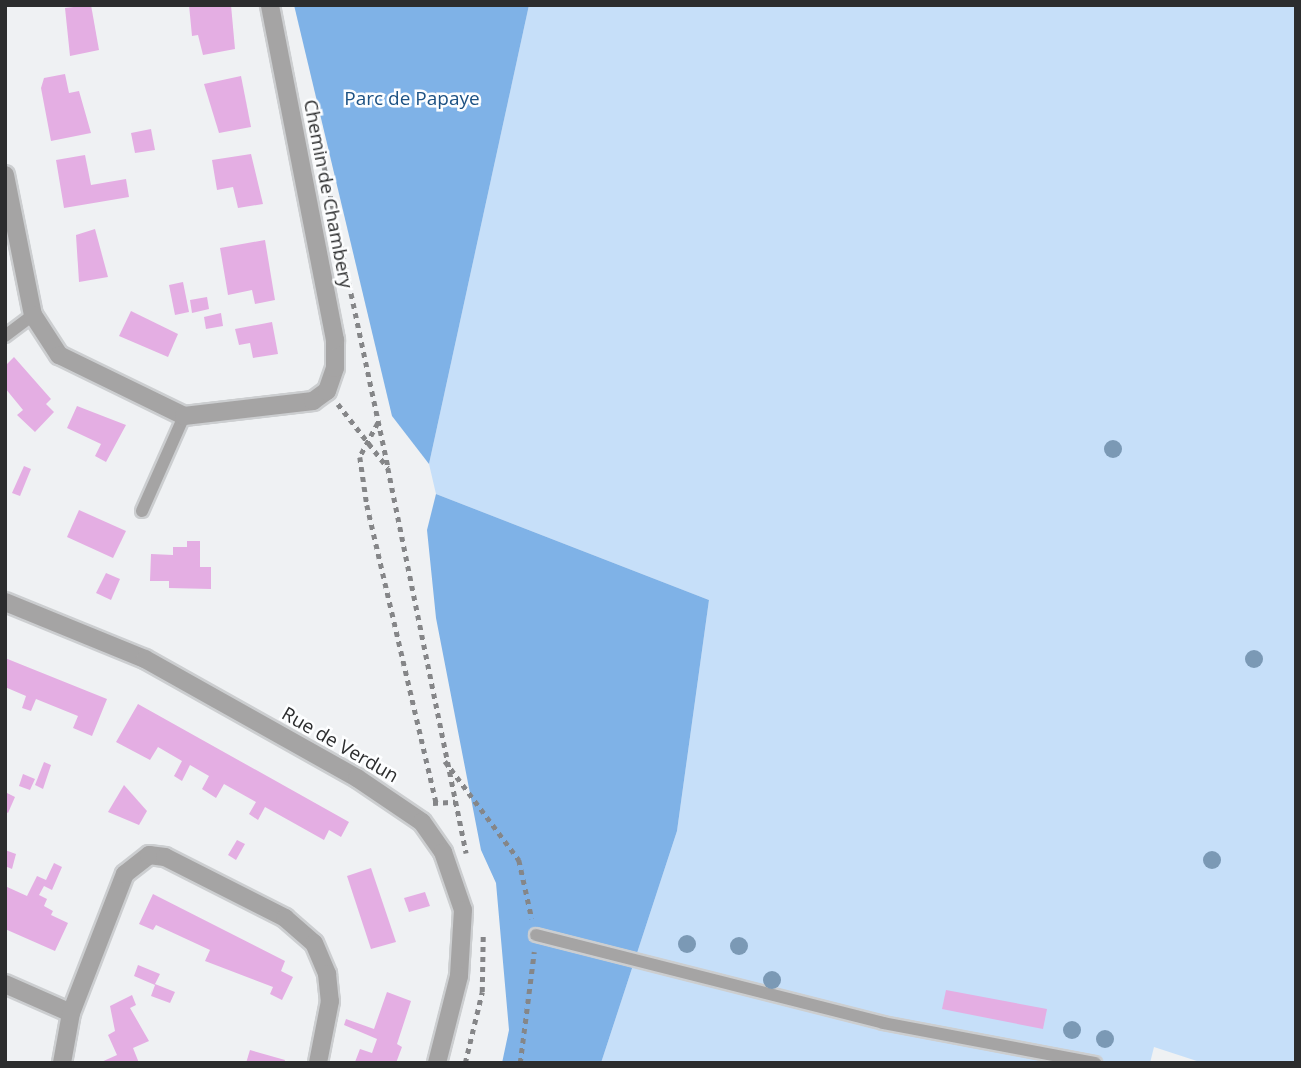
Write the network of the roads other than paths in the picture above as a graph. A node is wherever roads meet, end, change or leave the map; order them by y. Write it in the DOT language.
graph roads {
  1 [pos="270,5"];
  2 [pos="6,184"];
  3 [pos="33,315"];
  4 [pos="5,335"];
  5 [pos="184,416"];
  6 [pos="142,512"];
  7 [pos="5,602"];
  8 [pos="536,935"];
  9 [pos="5,984"];
  10 [pos="71,1013"];
  11 [pos="62,1063"];
  12 [pos="318,1063"];
  13 [pos="437,1063"];
  14 [pos="1095,1063"];
  1 -- 5 [label="street, Chemin de Chambery"];
  2 -- 3 [label="street"];
  3 -- 4 [label="lane"];
  3 -- 5 [label="street"];
  5 -- 6 [label="lane"];
  7 -- 13 [label="street, Rue de Verdun"];
  8 -- 14 [label="lane"];
  9 -- 10 [label="street"];
  10 -- 11 [label="street"];
  10 -- 12 [label="street"];
}
